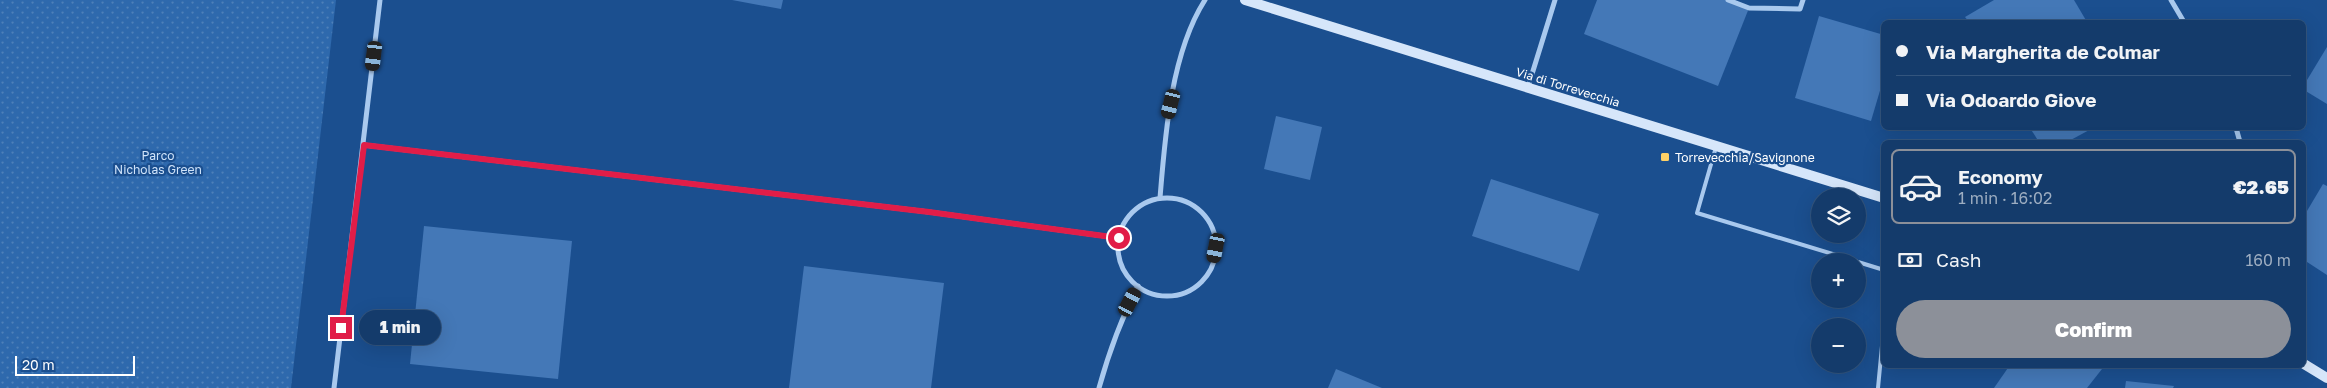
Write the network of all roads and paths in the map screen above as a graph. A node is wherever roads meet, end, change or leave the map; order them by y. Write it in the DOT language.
graph roads {
  1 [pos="1205,0"];
  2 [pos="1245,0"];
  3 [pos="1555,0"];
  4 [pos="1728,0"];
  5 [pos="1803,0"];
  6 [pos="2171,0"];
  7 [pos="382,1"];
  8 [pos="2183,20"];
  9 [pos="1528,88"];
  10 [pos="364,145"];
  11 [pos="1716,147"];
  12 [pos="1881,197"];
  13 [pos="1160,198"];
  14 [pos="1119,238"];
  15 [pos="1830,253"];
  16 [pos="1866,264"];
  17 [pos="1881,269"];
  18 [pos="1138,286"];
  19 [pos="1881,356"];
  20 [pos="2306,365"];
  21 [pos="2327,378"];
  22 [pos="334,388"];
  23 [pos="1099,388"];
  24 [pos="1878,388"];
  1 -- 13 [label="street"];
  2 -- 9 [label="main road, Via di Torrevecchia"];
  3 -- 9 [label="street"];
  4 -- 5 [label="street"];
  6 -- 8 [label="street"];
  7 -- 10 [label="street"];
  9 -- 11 [label="main road, Via di Torrevecchia"];
  10 -- 14 [label="street"];
  10 -- 22 [label="street"];
  11 -- 12 [label="main road, Via di Torrevecchia"];
  11 -- 15 [label="lane"];
  13 -- 14 [label="street"];
  13 -- 18 [label="street"];
  14 -- 18 [label="street"];
  16 -- 17 [label="lane"];
  18 -- 23 [label="street"];
  19 -- 24 [label="lane"];
  20 -- 21 [label="main road"];
}
